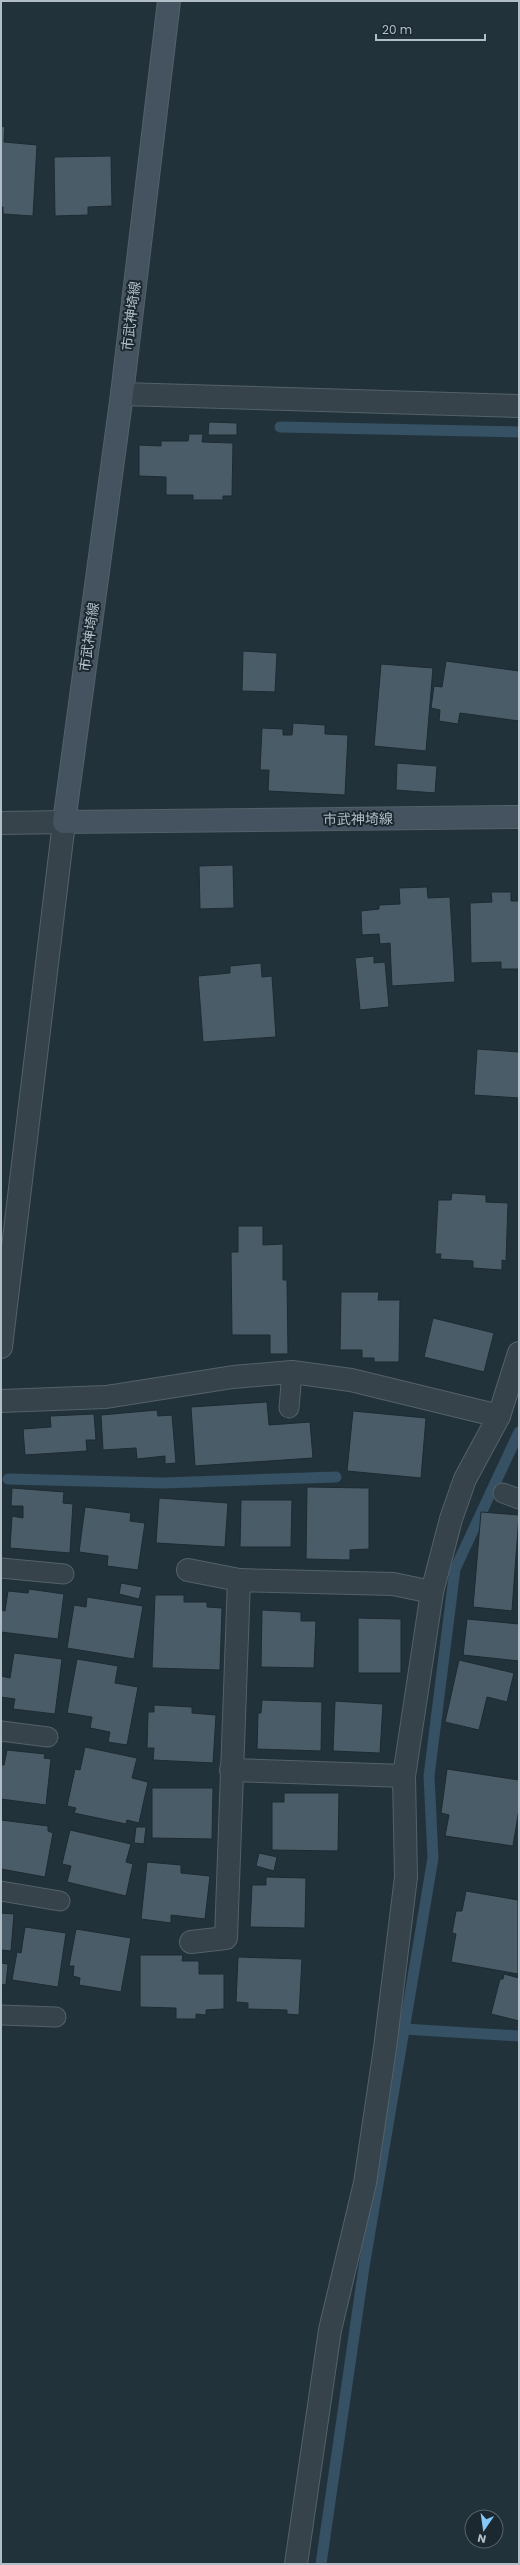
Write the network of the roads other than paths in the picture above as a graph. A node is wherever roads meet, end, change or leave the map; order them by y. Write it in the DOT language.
graph roads {
  1 [pos="169,1"];
  2 [pos="122,394"];
  3 [pos="519,406"];
  4 [pos="519,817"];
  5 [pos="64,822"];
  6 [pos="1,823"];
  7 [pos="1,1347"];
  8 [pos="519,1353"];
  9 [pos="292,1372"];
  10 [pos="1,1401"];
  11 [pos="289,1408"];
  12 [pos="499,1416"];
  13 [pos="1,1568"];
  14 [pos="188,1570"];
  15 [pos="64,1574"];
  16 [pos="239,1580"];
  17 [pos="432,1592"];
  18 [pos="1,1731"];
  19 [pos="48,1738"];
  20 [pos="231,1770"];
  21 [pos="404,1776"];
  22 [pos="1,1891"];
  23 [pos="60,1901"];
  24 [pos="191,1942"];
  25 [pos="1,2015"];
  26 [pos="56,2017"];
  27 [pos="296,2564"];
  1 -- 2 [label="main road, 市武神埼線"];
  2 -- 3 [label="street"];
  2 -- 5 [label="main road, 市武神埼線"];
  4 -- 5 [label="main road, 市武神埼線"];
  5 -- 6 [label="street"];
  5 -- 7 [label="street"];
  8 -- 12 [label="street"];
  9 -- 10 [label="street"];
  9 -- 11 [label="lane"];
  9 -- 12 [label="street"];
  12 -- 17 [label="street"];
  13 -- 15 [label="lane"];
  14 -- 16 [label="street"];
  16 -- 17 [label="street"];
  16 -- 20 [label="street"];
  17 -- 21 [label="street"];
  18 -- 19 [label="lane"];
  20 -- 21 [label="street"];
  20 -- 24 [label="street"];
  21 -- 27 [label="street"];
  22 -- 23 [label="lane"];
  25 -- 26 [label="lane"];
}
